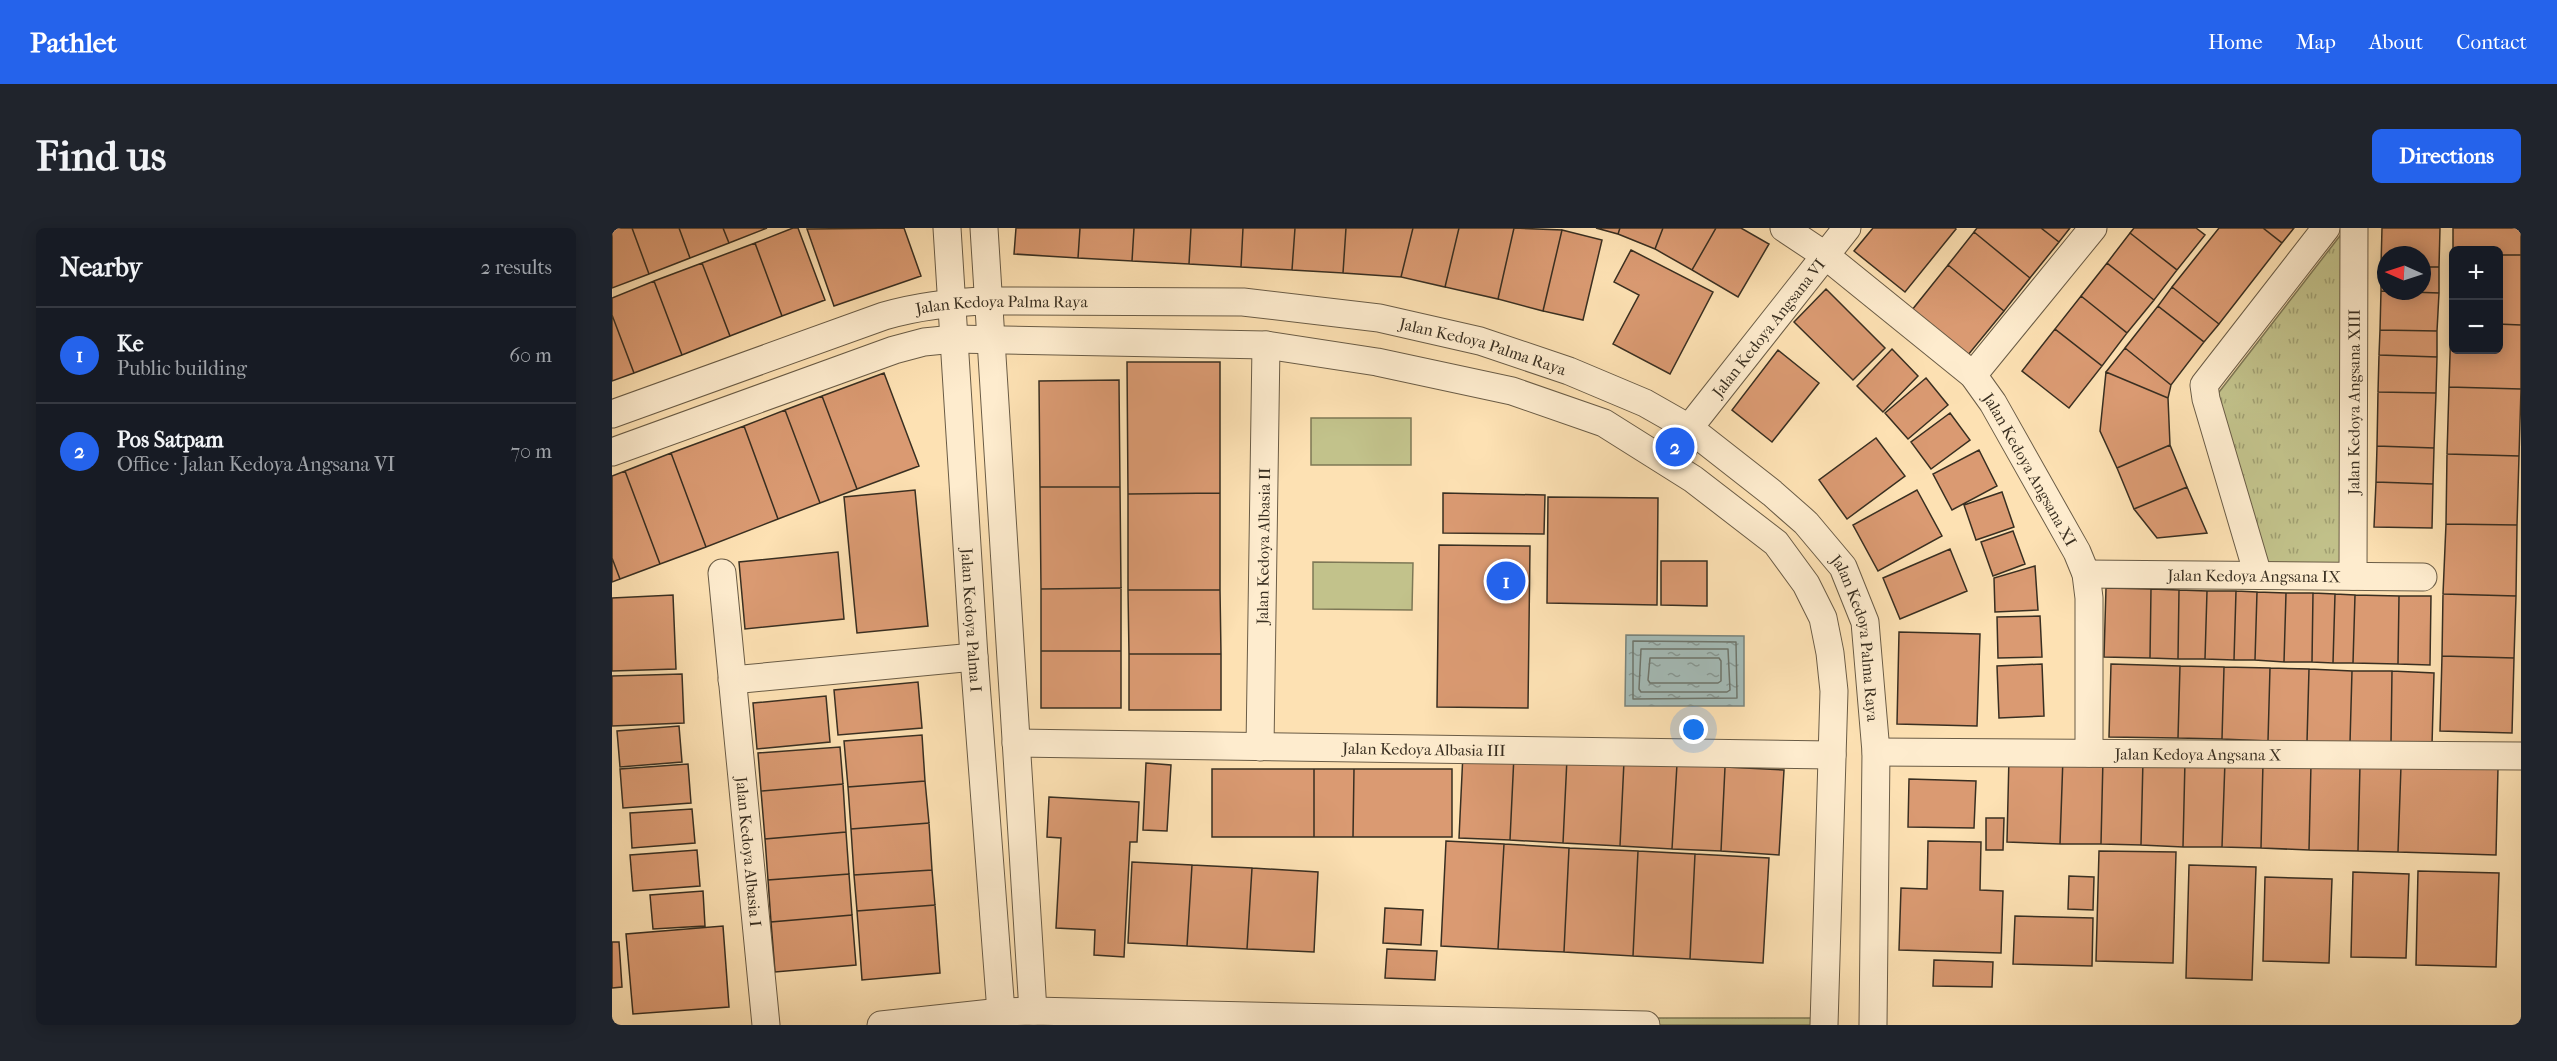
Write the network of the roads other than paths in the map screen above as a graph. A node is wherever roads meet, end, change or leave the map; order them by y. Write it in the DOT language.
graph roads {
  1 [pos="947,228"];
  2 [pos="984,228"];
  3 [pos="1784,228"];
  4 [pos="1847,228"];
  5 [pos="2093,228"];
  6 [pos="2326,228"];
  7 [pos="2354,228"];
  8 [pos="1826,256"];
  9 [pos="988,301"];
  10 [pos="952,302"];
  11 [pos="954,339"];
  12 [pos="991,339"];
  13 [pos="1266,345"];
  14 [pos="1973,375"];
  15 [pos="612,414"];
  16 [pos="1689,428"];
  17 [pos="612,452"];
  18 [pos="1664,459"];
  19 [pos="722,573"];
  20 [pos="2086,574"];
  21 [pos="2258,575"];
  22 [pos="2353,576"];
  23 [pos="2423,577"];
  24 [pos="974,657"];
  25 [pos="732,680"];
  26 [pos="1016,743"];
  27 [pos="1260,747"];
  28 [pos="1876,752"];
  29 [pos="2089,753"];
  30 [pos="1832,755"];
  31 [pos="2521,756"];
  32 [pos="1033,1011"];
  33 [pos="1001,1012"];
  34 [pos="766,1025"];
  35 [pos="881,1025"];
  36 [pos="1646,1025"];
  37 [pos="1824,1025"];
  38 [pos="1874,1025"];
  1 -- 10 [label="street, Jalan Kedoya Palma I"];
  2 -- 9 [label="street"];
  3 -- 8 [label="street, Jalan Kedoya Angsana XI"];
  4 -- 8 [label="street, Jalan Kedoya Angsana VI"];
  5 -- 14 [label="street"];
  6 -- 21 [label="street"];
  7 -- 22 [label="street, Jalan Kedoya Angsana XIII"];
  8 -- 14 [label="street, Jalan Kedoya Angsana XI"];
  8 -- 16 [label="street, Jalan Kedoya Angsana VI"];
  9 -- 10 [label="street, Jalan Kedoya Palma Raya"];
  9 -- 12 [label="street"];
  9 -- 16 [label="street, Jalan Kedoya Palma Raya"];
  10 -- 11 [label="street, Jalan Kedoya Palma I"];
  10 -- 15 [label="street, Jalan Kedoya Palma Raya"];
  11 -- 12 [label="street, Jalan Kedoya Palma Raya"];
  11 -- 17 [label="street, Jalan Kedoya Palma Raya"];
  11 -- 24 [label="street, Jalan Kedoya Palma I"];
  12 -- 13 [label="street, Jalan Kedoya Palma Raya"];
  12 -- 26 [label="street"];
  13 -- 18 [label="street, Jalan Kedoya Palma Raya"];
  13 -- 27 [label="street, Jalan Kedoya Albasia II"];
  14 -- 20 [label="street, Jalan Kedoya Angsana XI"];
  16 -- 18 [label="street, Jalan Kedoya Angsana VI"];
  16 -- 28 [label="street, Jalan Kedoya Palma Raya"];
  18 -- 30 [label="street, Jalan Kedoya Palma Raya"];
  19 -- 25 [label="street, Jalan Kedoya Albasia I"];
  20 -- 21 [label="street, Jalan Kedoya Angsana IX"];
  20 -- 29 [label="street, Jalan Kedoya Angsana XI"];
  21 -- 22 [label="street, Jalan Kedoya Angsana IX"];
  22 -- 23 [label="street, Jalan Kedoya Angsana IX"];
  24 -- 25 [label="street"];
  24 -- 33 [label="street, Jalan Kedoya Palma I"];
  25 -- 34 [label="street, Jalan Kedoya Albasia I"];
  26 -- 27 [label="street, Jalan Kedoya Albasia III"];
  26 -- 32 [label="street"];
  27 -- 30 [label="street, Jalan Kedoya Albasia III"];
  28 -- 29 [label="street, Jalan Kedoya Angsana X"];
  28 -- 38 [label="street, Jalan Kedoya Palma Raya"];
  29 -- 31 [label="street, Jalan Kedoya Angsana X"];
  30 -- 37 [label="street, Jalan Kedoya Palma Raya"];
  32 -- 33 [label="street"];
  32 -- 36 [label="street"];
  33 -- 35 [label="street"];
}
